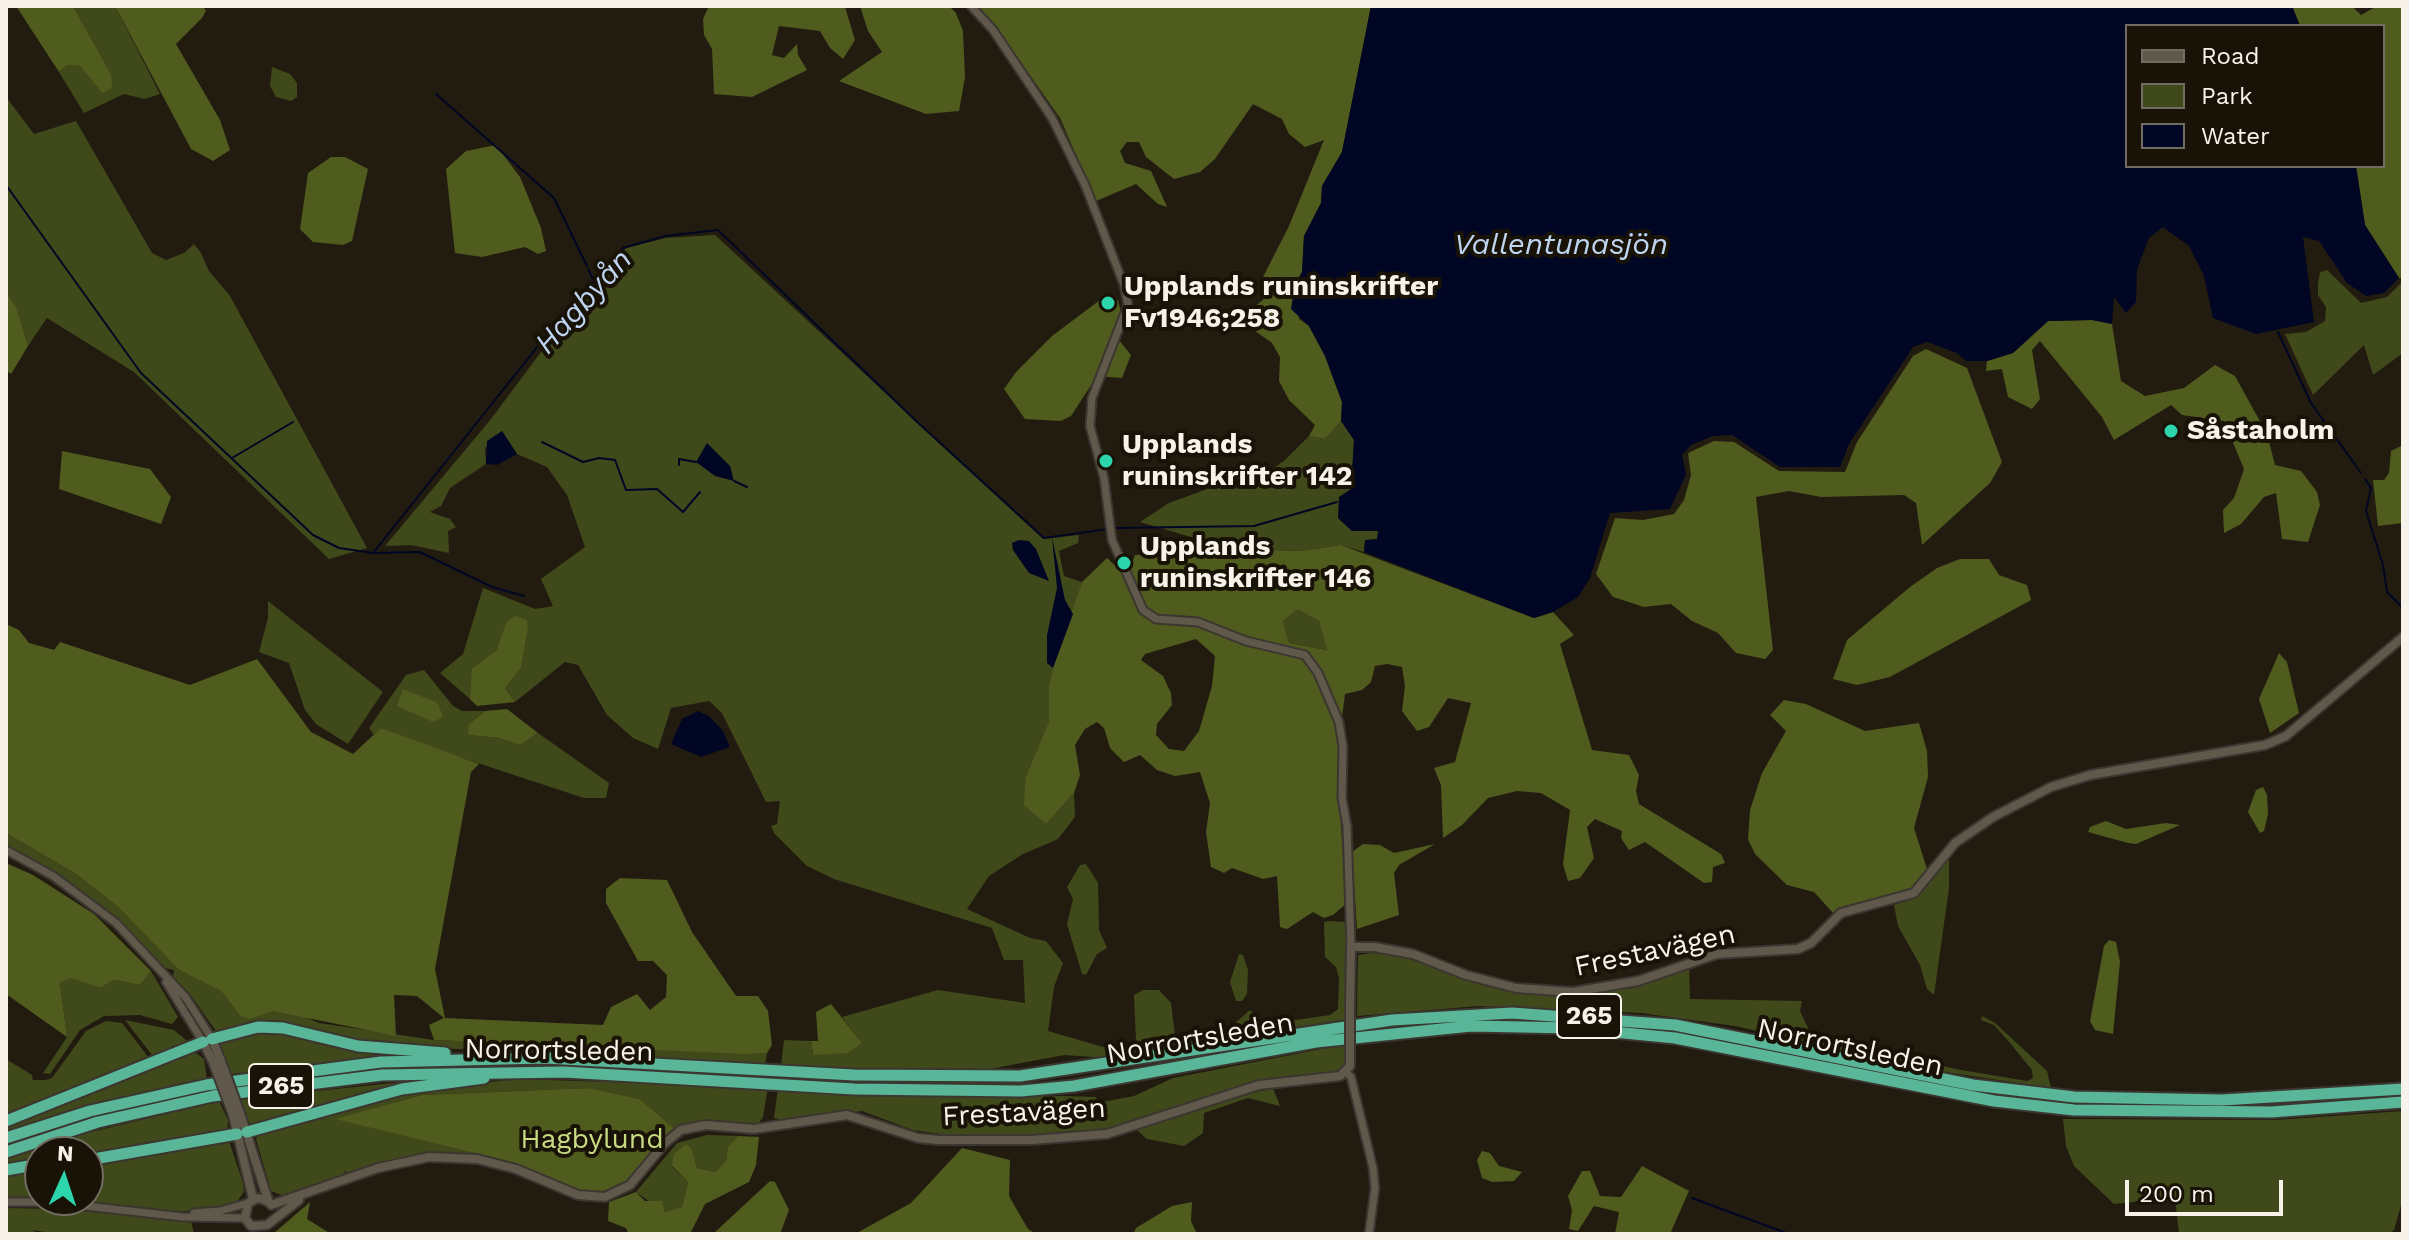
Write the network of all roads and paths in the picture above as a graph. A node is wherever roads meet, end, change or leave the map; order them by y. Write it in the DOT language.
graph roads {
  1 [pos="971,6"];
  2 [pos="2403,637"];
  3 [pos="6,850"];
  4 [pos="1351,947"];
  5 [pos="207,1040"];
  6 [pos="545,1058"];
  7 [pos="564,1072"];
  8 [pos="1347,1073"];
  9 [pos="2403,1088"];
  10 [pos="2388,1097"];
  11 [pos="2403,1102"];
  12 [pos="6,1121"];
  13 [pos="242,1133"];
  14 [pos="6,1138"];
  15 [pos="6,1152"];
  16 [pos="104,1157"];
  17 [pos="310,1192"];
  18 [pos="250,1201"];
  19 [pos="6,1202"];
  20 [pos="269,1203"];
  21 [pos="160,1214"];
  22 [pos="245,1218"];
  23 [pos="270,1222"];
  24 [pos="1369,1234"];
  1 -- 4 [label="street"];
  2 -- 4 [label="main road, Frestavägen"];
  3 -- 5 [label="street"];
  4 -- 8 [label="main road, bridge"];
  5 -- 6 [label="highway"];
  5 -- 12 [label="highway"];
  5 -- 13 [label="main road, bridge"];
  6 -- 10 [label="highway, Norrortsleden / 265"];
  6 -- 14 [label="highway, Norrortsleden / 265"];
  7 -- 10 [label="highway, Norrortsleden / 265"];
  7 -- 13 [label="highway"];
  7 -- 15 [label="highway, Norrortsleden / 265"];
  8 -- 17 [label="main road, Frestavägen"];
  8 -- 24 [label="street"];
  9 -- 10 [label="highway, Norrortsleden / 265"];
  10 -- 11 [label="highway"];
  13 -- 16 [label="highway"];
  13 -- 18 [label="main road"];
  13 -- 20 [label="main road"];
  17 -- 20 [label="main road, Frestavägen"];
  17 -- 23 [label="main road, Frestavägen"];
  18 -- 20 [label="main road, Frestavägen"];
  18 -- 21 [label="street, Frestavägen"];
  18 -- 22 [label="main road"];
  19 -- 21 [label="street, Frestavägen"];
  20 -- 23 [label="main road"];
  21 -- 22 [label="street, Frestavägen"];
  22 -- 23 [label="main road, Frestavägen"];
}
